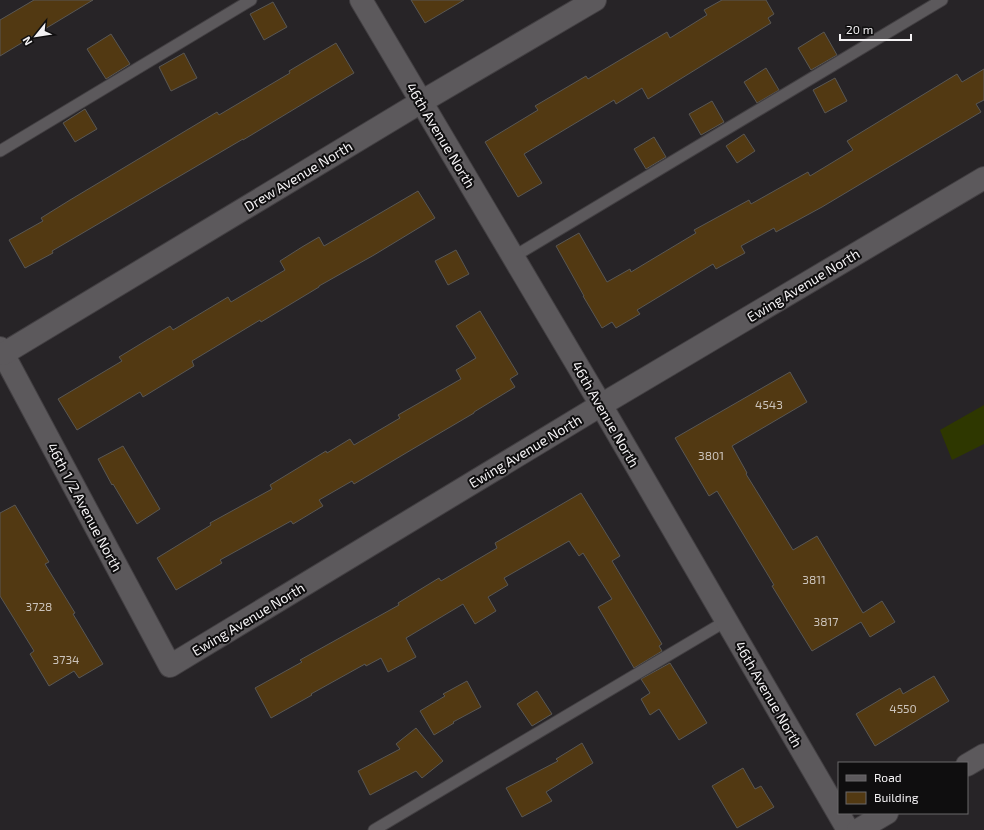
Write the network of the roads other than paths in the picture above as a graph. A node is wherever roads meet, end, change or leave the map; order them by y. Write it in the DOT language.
graph roads {
  1 [pos="251,0"];
  2 [pos="361,0"];
  3 [pos="595,0"];
  4 [pos="942,0"];
  5 [pos="421,102"];
  6 [pos="0,151"];
  7 [pos="984,178"];
  8 [pos="513,257"];
  9 [pos="1,351"];
  10 [pos="601,405"];
  11 [pos="726,621"];
  12 [pos="170,666"];
  13 [pos="984,755"];
  14 [pos="968,764"];
  15 [pos="838,813"];
  16 [pos="839,814"];
  17 [pos="885,814"];
  18 [pos="374,830"];
  19 [pos="848,830"];
  20 [pos="858,830"];
  1 -- 6 [label="lane"];
  2 -- 5 [label="street, 46th Avenue North"];
  3 -- 5 [label="street, Drew Avenue North"];
  4 -- 8 [label="lane"];
  5 -- 8 [label="street, 46th Avenue North"];
  5 -- 9 [label="street, Drew Avenue North"];
  7 -- 10 [label="street, Ewing Avenue North"];
  8 -- 10 [label="street, 46th Avenue North"];
  9 -- 12 [label="street, 46th 1/2 Avenue North"];
  10 -- 11 [label="street, 46th Avenue North"];
  10 -- 12 [label="street, Ewing Avenue North"];
  11 -- 15 [label="street, 46th Avenue North"];
  11 -- 18 [label="lane"];
  13 -- 14 [label="street"];
  16 -- 19 [label="street, 46th Avenue North"];
  17 -- 20 [label="street"];
}
